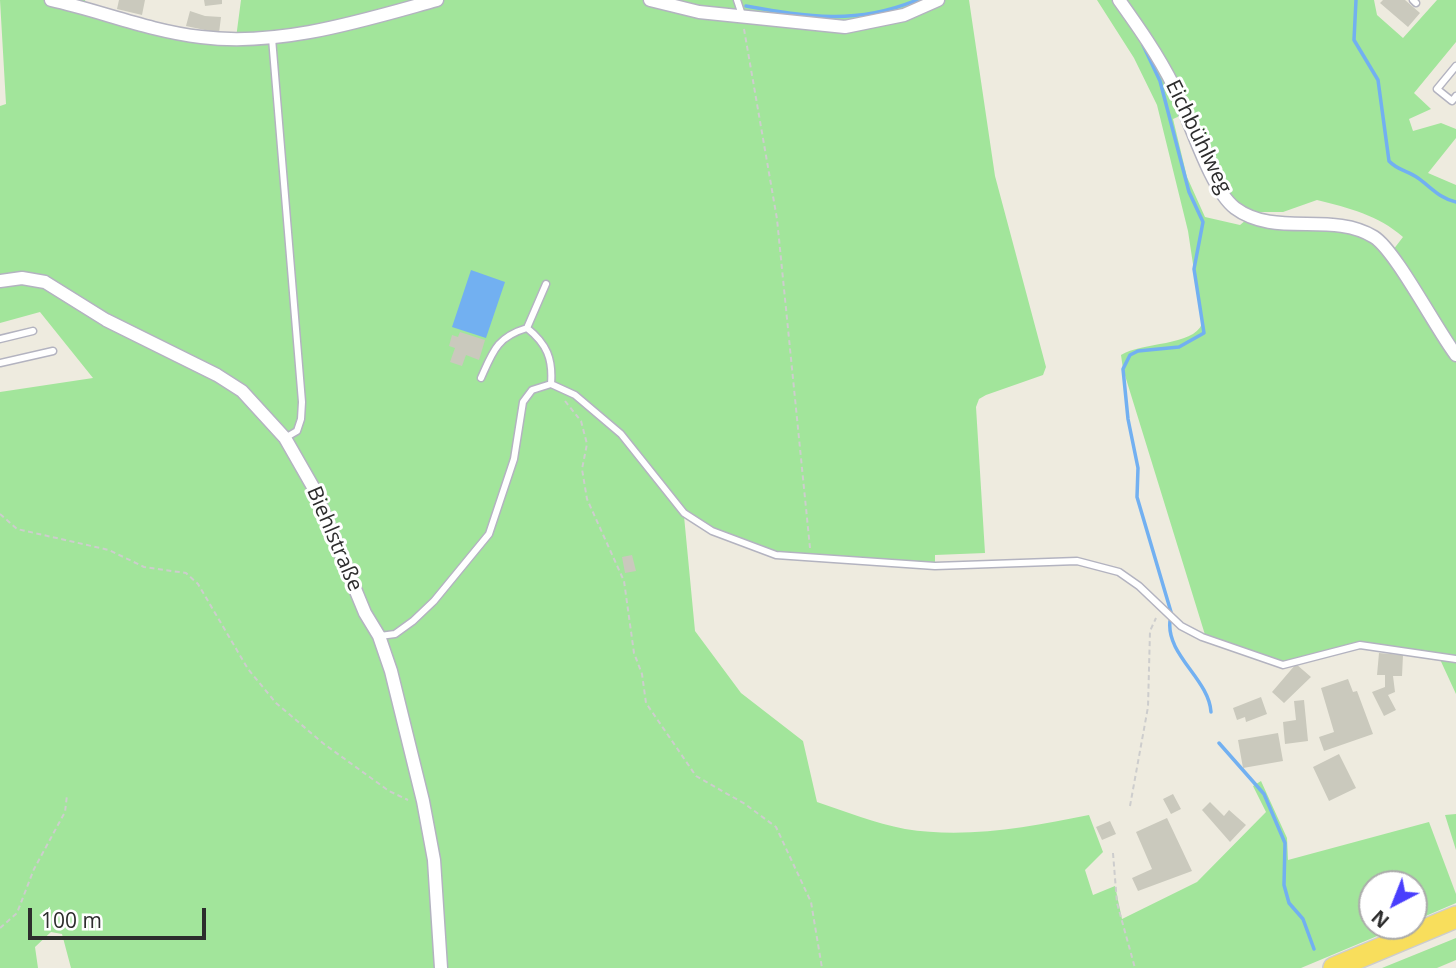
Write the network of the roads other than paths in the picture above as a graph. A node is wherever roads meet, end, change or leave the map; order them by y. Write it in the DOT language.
graph roads {
  1 [pos="51,0"];
  2 [pos="437,0"];
  3 [pos="650,0"];
  4 [pos="737,0"];
  5 [pos="938,0"];
  6 [pos="1119,0"];
  7 [pos="742,15"];
  8 [pos="272,38"];
  9 [pos="1456,66"];
  10 [pos="1456,96"];
  11 [pos="0,281"];
  12 [pos="546,284"];
  13 [pos="527,328"];
  14 [pos="33,331"];
  15 [pos="0,339"];
  16 [pos="53,351"];
  17 [pos="1456,355"];
  18 [pos="0,363"];
  19 [pos="481,378"];
  20 [pos="551,384"];
  21 [pos="285,438"];
  22 [pos="379,636"];
  23 [pos="1456,659"];
  24 [pos="1454,918"];
  25 [pos="441,968"];
  26 [pos="1334,968"];
  1 -- 8 [label="street"];
  2 -- 8 [label="street"];
  3 -- 7 [label="street"];
  4 -- 7 [label="lane"];
  5 -- 7 [label="street"];
  6 -- 17 [label="street, Eichbühlweg"];
  8 -- 21 [label="lane"];
  9 -- 10 [label="lane"];
  11 -- 21 [label="street, Biehlstraße"];
  12 -- 13 [label="lane"];
  13 -- 19 [label="lane"];
  13 -- 20 [label="lane"];
  14 -- 15 [label="lane"];
  16 -- 18 [label="lane"];
  20 -- 22 [label="lane"];
  20 -- 23 [label="lane"];
  21 -- 22 [label="street, Biehlstraße"];
  22 -- 25 [label="street, Biehlstraße"];
  24 -- 26 [label="highway"];
}
